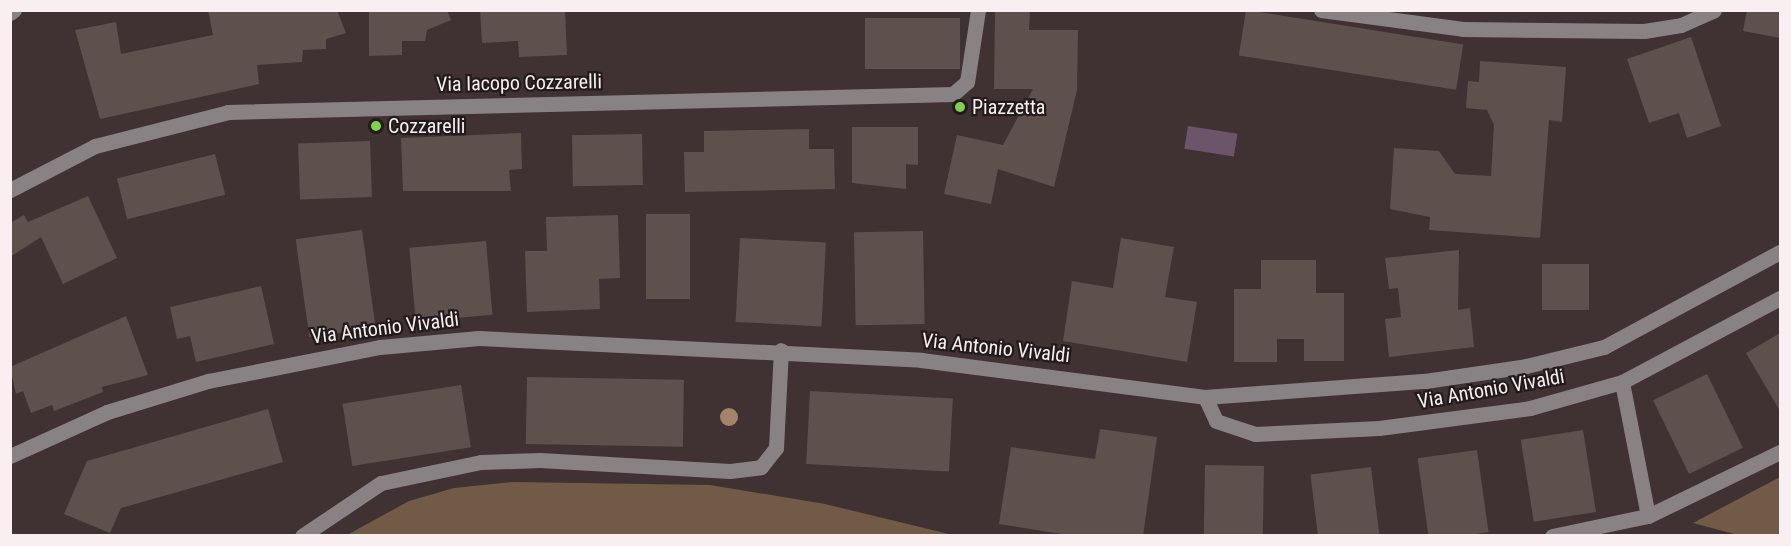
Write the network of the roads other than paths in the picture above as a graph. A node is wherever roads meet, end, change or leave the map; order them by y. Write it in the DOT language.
graph roads {
  1 [pos="978,10"];
  2 [pos="1321,10"];
  3 [pos="1714,10"];
  4 [pos="10,190"];
  5 [pos="1780,252"];
  6 [pos="1780,298"];
  7 [pos="781,350"];
  8 [pos="1622,382"];
  9 [pos="1205,397"];
  10 [pos="1780,452"];
  11 [pos="10,456"];
  12 [pos="1648,516"];
  13 [pos="302,536"];
  14 [pos="1552,536"];
  1 -- 4 [label="street, Via Iacopo Cozzarelli"];
  2 -- 3 [label="street"];
  5 -- 9 [label="street, Via Antonio Vivaldi"];
  6 -- 8 [label="street, Via Antonio Vivaldi"];
  7 -- 9 [label="street, Via Antonio Vivaldi"];
  7 -- 11 [label="street, Via Antonio Vivaldi"];
  7 -- 13 [label="street"];
  8 -- 9 [label="street, Via Antonio Vivaldi"];
  8 -- 12 [label="street"];
  10 -- 12 [label="street"];
  12 -- 14 [label="street"];
}
